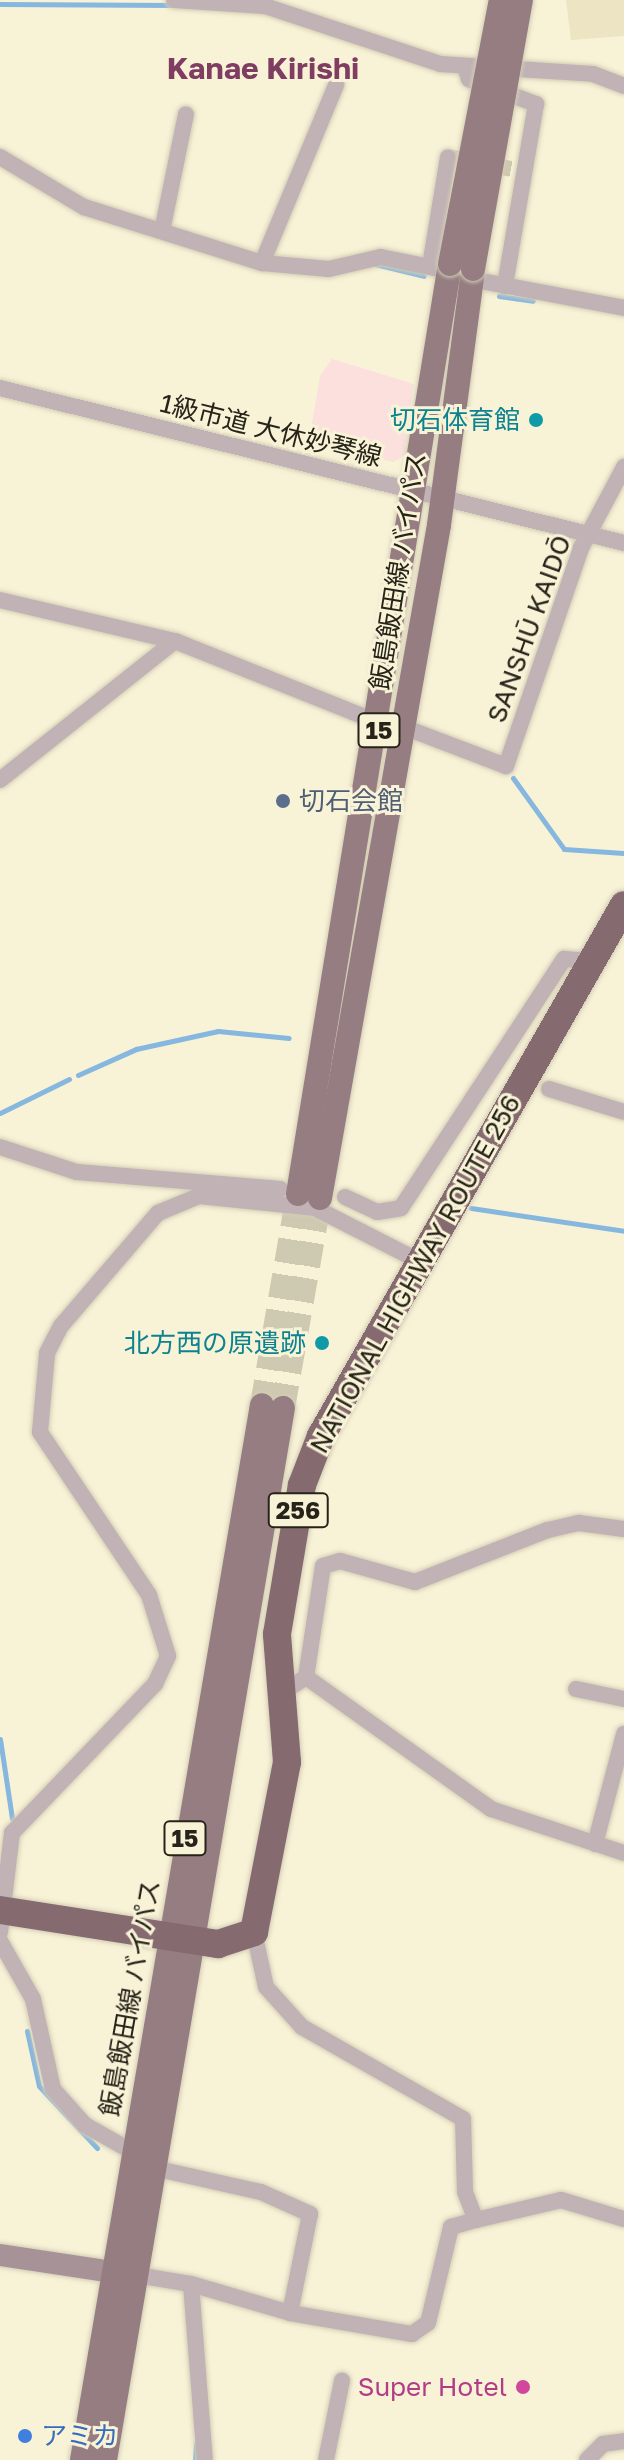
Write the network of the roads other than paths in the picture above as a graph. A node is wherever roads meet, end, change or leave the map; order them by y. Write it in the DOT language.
graph roads {
  1 [pos="174,0"];
  2 [pos="501,0"];
  3 [pos="521,0"];
  4 [pos="465,67"];
  5 [pos="336,85"];
  6 [pos="624,86"];
  7 [pos="186,114"];
  8 [pos="0,157"];
  9 [pos="448,157"];
  10 [pos="162,231"];
  11 [pos="262,263"];
  12 [pos="455,270"];
  13 [pos="505,286"];
  14 [pos="624,308"];
  15 [pos="0,388"];
  16 [pos="624,467"];
  17 [pos="416,491"];
  18 [pos="442,497"];
  19 [pos="588,534"];
  20 [pos="624,543"];
  21 [pos="0,600"];
  22 [pos="175,641"];
  23 [pos="391,725"];
  24 [pos="0,780"];
  25 [pos="624,905"];
  26 [pos="591,961"];
  27 [pos="549,1089"];
  28 [pos="624,1112"];
  29 [pos="0,1147"];
  30 [pos="299,1194"];
  31 [pos="345,1197"];
  32 [pos="419,1261"];
  33 [pos="272,1407"];
  34 [pos="624,1529"];
  35 [pos="306,1677"];
  36 [pos="576,1689"];
  37 [pos="280,1694"];
  38 [pos="624,1699"];
  39 [pos="624,1734"];
  40 [pos="595,1844"];
  41 [pos="4,1853"];
  42 [pos="624,1853"];
  43 [pos="0,1917"];
  44 [pos="254,1932"];
  45 [pos="182,1938"];
  46 [pos="0,1941"];
  47 [pos="133,2152"];
  48 [pos="167,2171"];
  49 [pos="624,2219"];
  50 [pos="476,2220"];
  51 [pos="0,2255"];
  52 [pos="126,2274"];
  53 [pos="191,2284"];
  54 [pos="290,2313"];
  55 [pos="342,2381"];
  56 [pos="624,2441"];
  57 [pos="82,2460"];
  58 [pos="105,2460"];
  59 [pos="205,2460"];
  60 [pos="326,2460"];
  61 [pos="587,2460"];
  1 -- 4 [label="street"];
  2 -- 12 [label="main road, 飯島飯田線 バイパス / 15, bridge"];
  3 -- 12 [label="main road, 飯島飯田線 バイパス / 15, bridge"];
  4 -- 6 [label="street"];
  4 -- 13 [label="street"];
  5 -- 11 [label="street"];
  7 -- 10 [label="street"];
  8 -- 10 [label="street"];
  9 -- 12 [label="street"];
  10 -- 11 [label="street"];
  11 -- 12 [label="street"];
  12 -- 13 [label="street"];
  12 -- 17 [label="main road, 飯島飯田線 バイパス / 15"];
  12 -- 18 [label="main road, 飯島飯田線 バイパス / 15"];
  13 -- 14 [label="street"];
  15 -- 17 [label="street, 1級市道 大休妙琴線"];
  16 -- 19 [label="street, SANSHŪ KAIDŌ"];
  17 -- 18 [label="street, 1級市道 大休妙琴線"];
  17 -- 23 [label="main road, 飯島飯田線 バイパス / 15"];
  18 -- 19 [label="street, 1級市道 大休妙琴線"];
  18 -- 23 [label="main road, 飯島飯田線 バイパス / 15"];
  19 -- 20 [label="street, 1級市道 大休妙琴線"];
  19 -- 23 [label="street, SANSHŪ KAIDŌ"];
  21 -- 22 [label="street"];
  22 -- 23 [label="street"];
  22 -- 24 [label="street"];
  23 -- 30 [label="main road, 飯島飯田線 バイパス / 15"];
  25 -- 26 [label="highway, NATIONAL HIGHWAY ROUTE 256 / 256"];
  26 -- 31 [label="street"];
  26 -- 32 [label="highway, NATIONAL HIGHWAY ROUTE 256 / 256"];
  27 -- 28 [label="street"];
  29 -- 30 [label="street"];
  32 -- 37 [label="highway, NATIONAL HIGHWAY ROUTE 256 / 256"];
  32 -- 41 [label="street"];
  33 -- 45 [label="main road, 飯島飯田線 バイパス / 15"];
  34 -- 35 [label="street"];
  35 -- 37 [label="street"];
  35 -- 40 [label="street"];
  36 -- 38 [label="street"];
  37 -- 44 [label="highway, NATIONAL HIGHWAY ROUTE 256 / 256"];
  39 -- 40 [label="street"];
  40 -- 42 [label="street"];
  41 -- 43 [label="street"];
  43 -- 45 [label="highway"];
  44 -- 45 [label="highway"];
  44 -- 50 [label="street"];
  45 -- 47 [label="main road, 飯島飯田線 バイパス / 15"];
  45 -- 52 [label="main road, 飯島飯田線 バイパス / 15"];
  46 -- 47 [label="street"];
  47 -- 52 [label="main road, 飯島飯田線 バイパス / 15"];
  48 -- 54 [label="street"];
  49 -- 50 [label="street"];
  50 -- 54 [label="street"];
  51 -- 52 [label="street"];
  52 -- 53 [label="street"];
  52 -- 57 [label="main road, 飯島飯田線 バイパス / 15"];
  52 -- 58 [label="main road, 飯島飯田線 バイパス / 15"];
  53 -- 54 [label="street"];
  53 -- 59 [label="street"];
  55 -- 60 [label="street"];
  56 -- 61 [label="street"];
}
